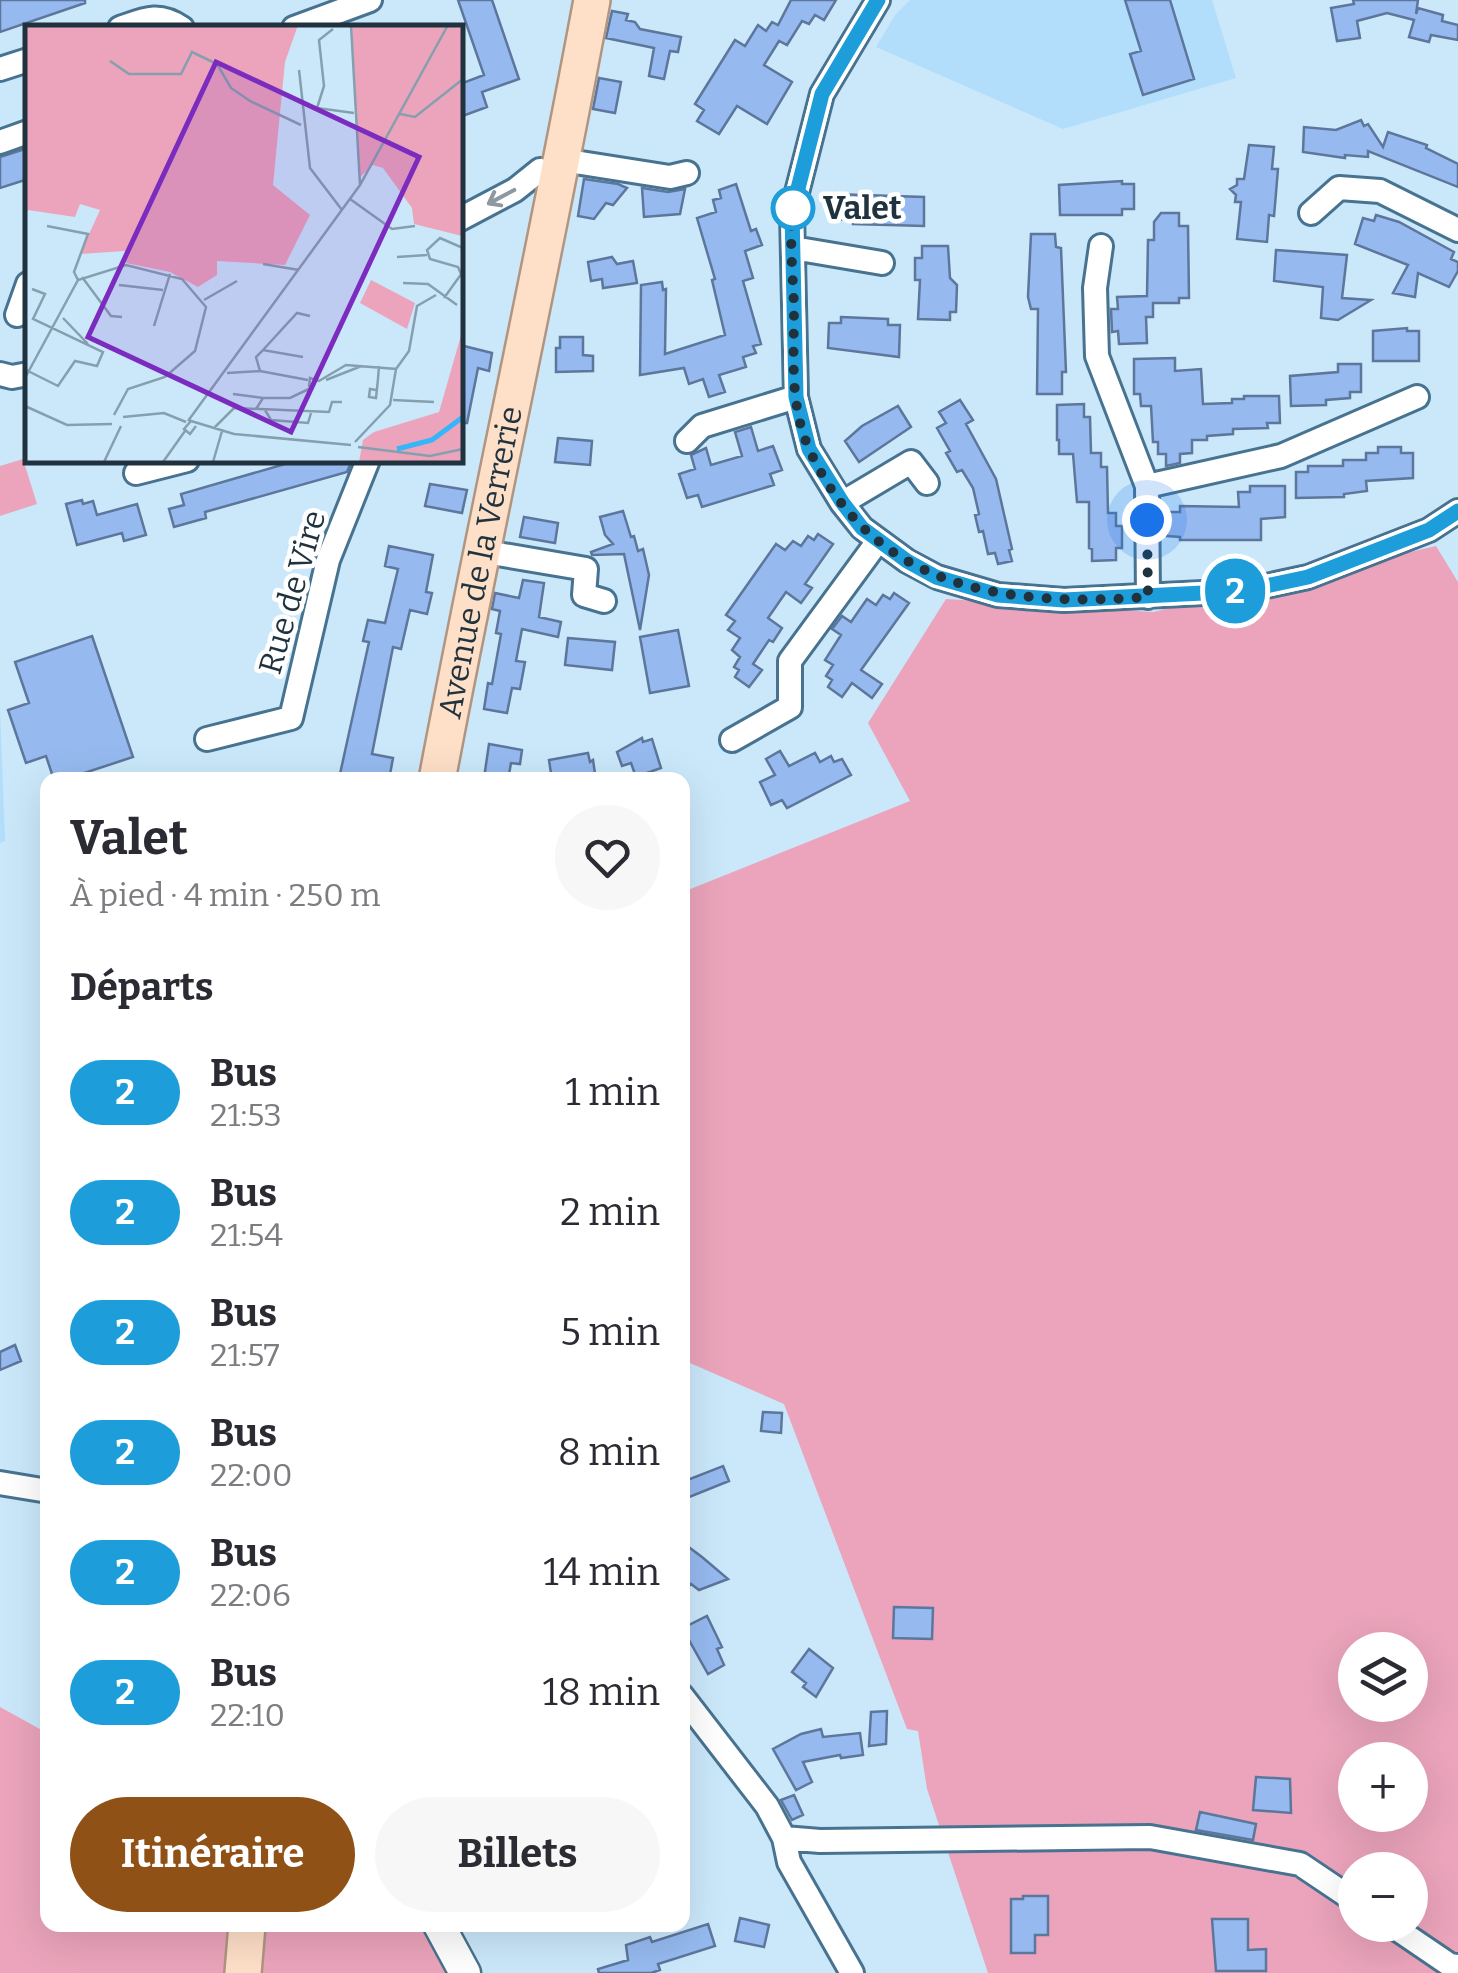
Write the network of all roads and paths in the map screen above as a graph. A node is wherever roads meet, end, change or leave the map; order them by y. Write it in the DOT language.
graph roads {
  1 [pos="370,0"];
  2 [pos="570,0"];
  3 [pos="592,0"];
  4 [pos="878,0"];
  5 [pos="128,25"];
  6 [pos="178,25"];
  7 [pos="302,25"];
  8 [pos="25,61"];
  9 [pos="0,70"];
  10 [pos="25,133"];
  11 [pos="0,142"];
  12 [pos="551,165"];
  13 [pos="688,173"];
  14 [pos="1311,213"];
  15 [pos="462,218"];
  16 [pos="1458,230"];
  17 [pos="1100,246"];
  18 [pos="793,252"];
  19 [pos="882,262"];
  20 [pos="25,292"];
  21 [pos="15,317"];
  22 [pos="0,374"];
  23 [pos="25,375"];
  24 [pos="796,397"];
  25 [pos="1417,397"];
  26 [pos="687,441"];
  27 [pos="179,462"];
  28 [pos="367,462"];
  29 [pos="136,473"];
  30 [pos="926,483"];
  31 [pos="1146,486"];
  32 [pos="842,502"];
  33 [pos="1458,511"];
  34 [pos="878,540"];
  35 [pos="480,551"];
  36 [pos="1148,597"];
  37 [pos="604,601"];
  38 [pos="207,739"];
  39 [pos="732,740"];
  40 [pos="439,772"];
  41 [pos="0,1483"];
  42 [pos="40,1490"];
  43 [pos="690,1706"];
  44 [pos="784,1838"];
  45 [pos="1338,1890"];
  46 [pos="246,1932"];
  47 [pos="443,1932"];
  48 [pos="1416,1942"];
  49 [pos="1458,1966"];
  50 [pos="243,1973"];
  51 [pos="465,1973"];
  52 [pos="852,1973"];
  1 -- 7 [label="street"];
  2 -- 12 [label="main road, Avenue de la Verrerie"];
  3 -- 12 [label="main road, Avenue de la Verrerie"];
  4 -- 18 [label="street"];
  5 -- 6 [label="street"];
  8 -- 9 [label="street"];
  10 -- 11 [label="street"];
  12 -- 13 [label="street"];
  12 -- 15 [label="street, one-way"];
  12 -- 35 [label="main road, Avenue de la Verrerie"];
  14 -- 16 [label="street"];
  17 -- 31 [label="street"];
  18 -- 19 [label="street"];
  18 -- 24 [label="street"];
  20 -- 21 [label="street"];
  22 -- 23 [label="street"];
  24 -- 26 [label="street"];
  24 -- 32 [label="street"];
  25 -- 31 [label="street"];
  27 -- 29 [label="street"];
  28 -- 38 [label="street, Rue de Vire"];
  30 -- 32 [label="street"];
  31 -- 36 [label="street"];
  32 -- 34 [label="street"];
  33 -- 36 [label="street"];
  34 -- 36 [label="street"];
  34 -- 39 [label="street"];
  35 -- 37 [label="street"];
  35 -- 40 [label="main road, Avenue de la Verrerie"];
  41 -- 42 [label="street"];
  43 -- 44 [label="street"];
  44 -- 45 [label="street"];
  44 -- 52 [label="street"];
  46 -- 50 [label="main road"];
  47 -- 51 [label="street"];
  48 -- 49 [label="street"];
}
